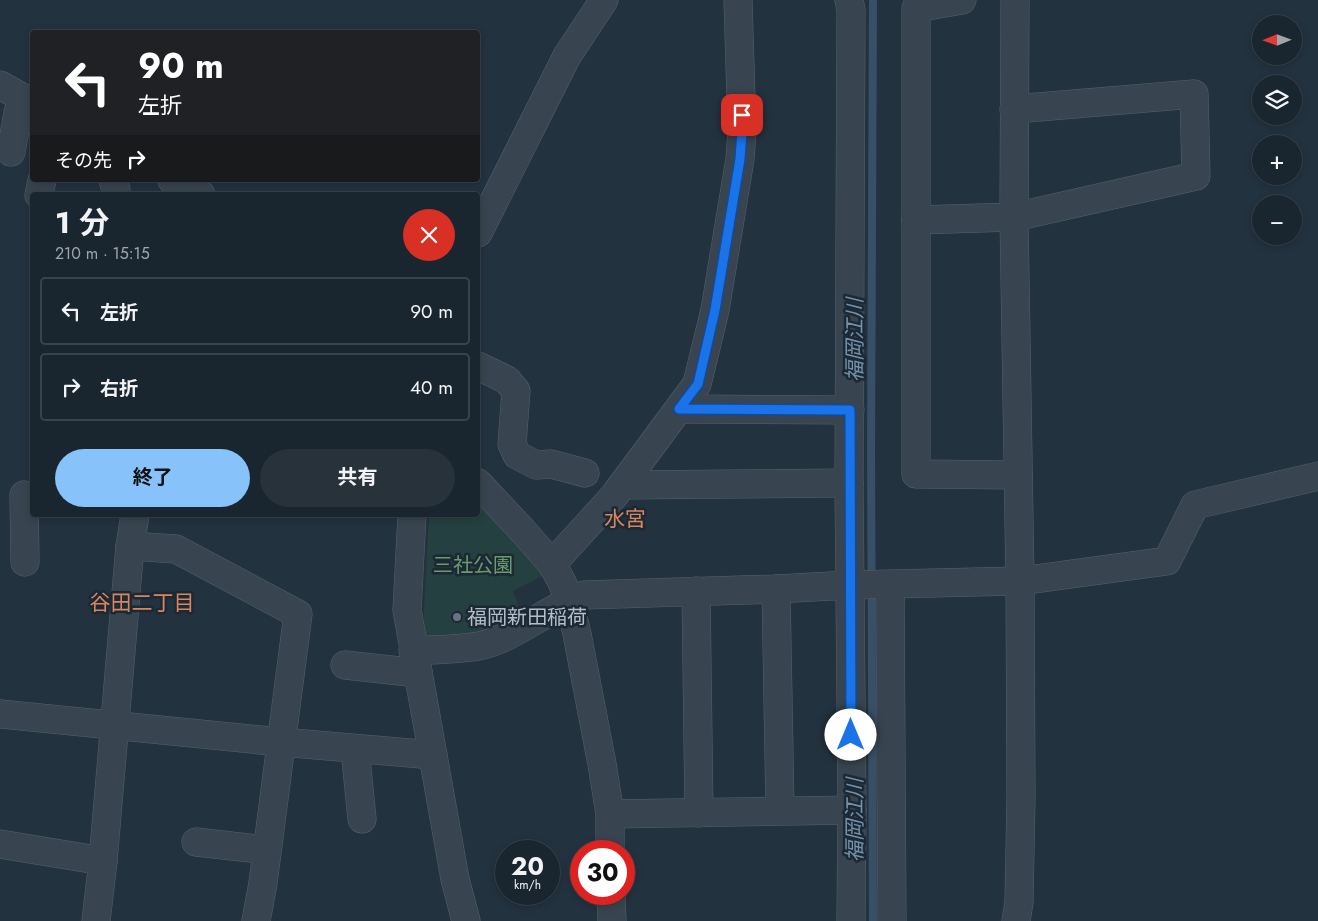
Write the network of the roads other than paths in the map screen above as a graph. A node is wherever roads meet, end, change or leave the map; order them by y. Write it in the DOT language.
graph roads {
  1 [pos="604,0"];
  2 [pos="738,0"];
  3 [pos="849,0"];
  4 [pos="962,0"];
  5 [pos="1015,0"];
  6 [pos="927,3"];
  7 [pos="0,85"];
  8 [pos="28,100"];
  9 [pos="1014,109"];
  10 [pos="11,152"];
  11 [pos="176,182"];
  12 [pos="195,192"];
  13 [pos="1014,217"];
  14 [pos="916,220"];
  15 [pos="480,229"];
  16 [pos="480,367"];
  17 [pos="679,409"];
  18 [pos="850,410"];
  19 [pos="584,473"];
  20 [pos="1018,475"];
  21 [pos="1318,476"];
  22 [pos="849,482"];
  23 [pos="480,485"];
  24 [pos="622,485"];
  25 [pos="19,495"];
  26 [pos="135,517"];
  27 [pos="412,517"];
  28 [pos="130,546"];
  29 [pos="25,562"];
  30 [pos="552,564"];
  31 [pos="1020,581"];
  32 [pos="871,585"];
  33 [pos="776,589"];
  34 [pos="696,591"];
  35 [pos="569,600"];
  36 [pos="416,662"];
  37 [pos="345,665"];
  38 [pos="0,714"];
  39 [pos="114,725"];
  40 [pos="281,742"];
  41 [pos="355,749"];
  42 [pos="433,756"];
  43 [pos="780,810"];
  44 [pos="852,810"];
  45 [pos="699,813"];
  46 [pos="610,814"];
  47 [pos="362,819"];
  48 [pos="610,840"];
  49 [pos="196,842"];
  50 [pos="0,844"];
  51 [pos="267,850"];
  52 [pos="103,861"];
  53 [pos="611,905"];
  54 [pos="96,921"];
  55 [pos="256,921"];
  56 [pos="466,921"];
  57 [pos="612,921"];
  58 [pos="851,921"];
  59 [pos="892,921"];
  60 [pos="1016,921"];
  1 -- 15 [label="street"];
  2 -- 17 [label="street"];
  3 -- 18 [label="street"];
  4 -- 6 [label="street"];
  5 -- 9 [label="street"];
  6 -- 14 [label="street"];
  7 -- 8 [label="street"];
  8 -- 10 [label="street"];
  9 -- 13 [label="street"];
  9 -- 13 [label="street"];
  11 -- 12 [label="street"];
  13 -- 14 [label="street"];
  13 -- 20 [label="street"];
  14 -- 20 [label="street"];
  16 -- 19 [label="street"];
  17 -- 18 [label="street"];
  17 -- 24 [label="street"];
  18 -- 22 [label="street"];
  20 -- 31 [label="street"];
  21 -- 31 [label="street"];
  22 -- 24 [label="street"];
  22 -- 32 [label="street"];
  23 -- 30 [label="street"];
  24 -- 30 [label="street"];
  25 -- 29 [label="street"];
  26 -- 28 [label="street"];
  27 -- 36 [label="street"];
  28 -- 39 [label="street"];
  28 -- 40 [label="street"];
  30 -- 35 [label="street"];
  31 -- 32 [label="street"];
  31 -- 60 [label="street"];
  32 -- 33 [label="street"];
  32 -- 44 [label="street"];
  32 -- 59 [label="street"];
  33 -- 34 [label="street"];
  33 -- 43 [label="street"];
  34 -- 35 [label="street"];
  34 -- 45 [label="street"];
  35 -- 36 [label="street"];
  35 -- 46 [label="street"];
  36 -- 37 [label="street"];
  36 -- 42 [label="street"];
  38 -- 39 [label="street"];
  39 -- 40 [label="street"];
  39 -- 52 [label="street"];
  40 -- 41 [label="street"];
  40 -- 51 [label="street"];
  41 -- 42 [label="street"];
  41 -- 47 [label="street"];
  42 -- 56 [label="street"];
  43 -- 44 [label="street"];
  43 -- 45 [label="street"];
  44 -- 58 [label="street"];
  45 -- 46 [label="street"];
  46 -- 48 [label="street"];
  49 -- 51 [label="street"];
  50 -- 52 [label="street"];
  51 -- 55 [label="street"];
  52 -- 54 [label="street"];
  53 -- 57 [label="street"];
}
